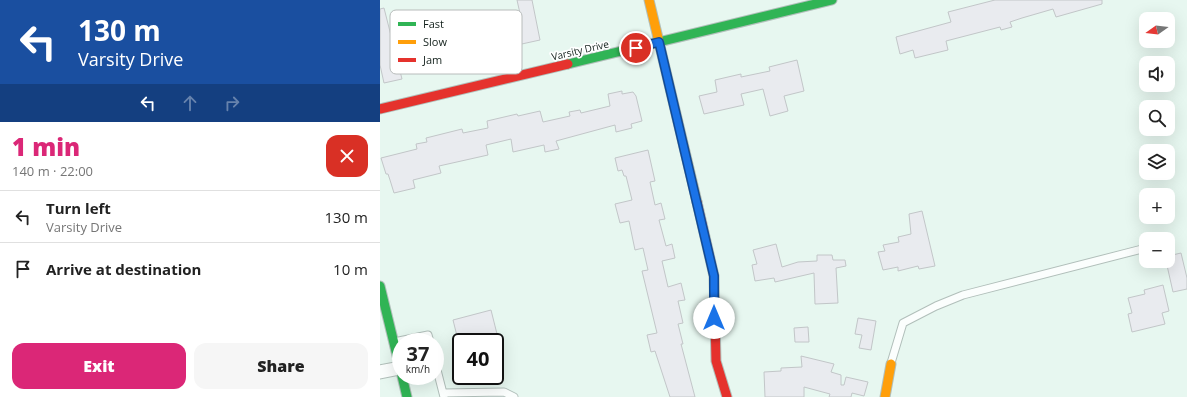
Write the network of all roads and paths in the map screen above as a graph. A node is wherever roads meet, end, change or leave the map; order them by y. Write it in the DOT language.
graph roads {
  1 [pos="649,0"];
  2 [pos="832,0"];
  3 [pos="659,42"];
  4 [pos="380,109"];
  5 [pos="1139,250"];
  6 [pos="380,286"];
  7 [pos="392,334"];
  8 [pos="891,364"];
  9 [pos="380,372"];
  10 [pos="392,372"];
  11 [pos="404,385"];
  12 [pos="441,385"];
  13 [pos="444,395"];
  14 [pos="407,397"];
  15 [pos="514,397"];
  16 [pos="727,397"];
  17 [pos="885,397"];
  1 -- 3 [label="street"];
  2 -- 3 [label="street, Varsity Drive"];
  3 -- 4 [label="street, Varsity Drive"];
  3 -- 16 [label="street"];
  5 -- 8 [label="lane"];
  6 -- 7 [label="street"];
  8 -- 17 [label="street"];
  9 -- 10 [label="street"];
  11 -- 14 [label="street"];
  12 -- 13 [label="lane"];
  13 -- 15 [label="lane"];
}
